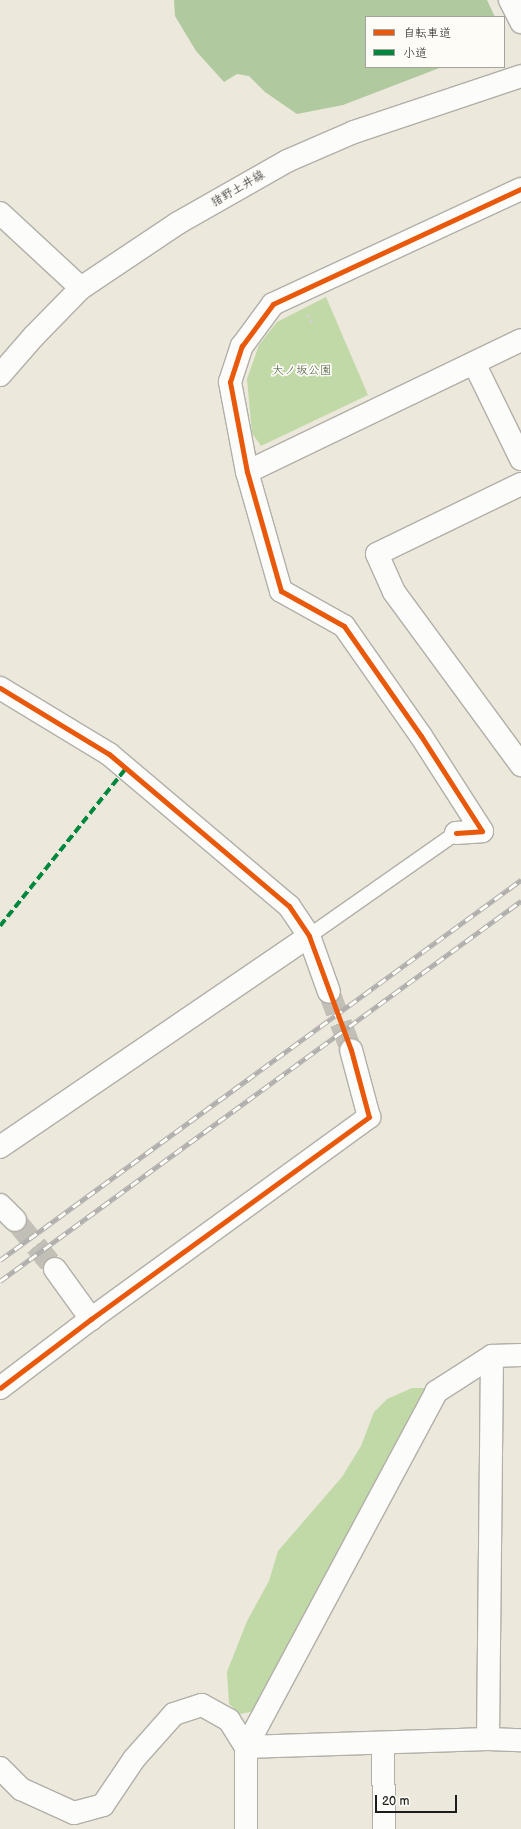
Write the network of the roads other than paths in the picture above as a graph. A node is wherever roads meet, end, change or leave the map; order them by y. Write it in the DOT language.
graph roads {
  1 [pos="510,0"];
  2 [pos="521,22"];
  3 [pos="521,76"];
  4 [pos="521,189"];
  5 [pos="0,213"];
  6 [pos="81,288"];
  7 [pos="521,340"];
  8 [pos="474,363"];
  9 [pos="0,375"];
  10 [pos="521,459"];
  11 [pos="247,472"];
  12 [pos="521,484"];
  13 [pos="0,688"];
  14 [pos="521,765"];
  15 [pos="456,833"];
  16 [pos="309,936"];
  17 [pos="329,992"];
  18 [pos="351,1050"];
  19 [pos="0,1147"];
  20 [pos="0,1205"];
  21 [pos="15,1220"];
  22 [pos="55,1269"];
  23 [pos="91,1319"];
  24 [pos="521,1355"];
  25 [pos="492,1356"];
  26 [pos="0,1388"];
  27 [pos="488,1739"];
  28 [pos="521,1740"];
  29 [pos="383,1742"];
  30 [pos="246,1746"];
  31 [pos="0,1768"];
  32 [pos="246,1829"];
  33 [pos="384,1829"];
  1 -- 2 [label="street"];
  3 -- 6 [label="street, 猪野土井線"];
  4 -- 11 [label="street"];
  5 -- 6 [label="street"];
  6 -- 9 [label="street, 猪野土井線"];
  7 -- 8 [label="street"];
  8 -- 10 [label="street"];
  8 -- 11 [label="street"];
  11 -- 15 [label="street"];
  12 -- 14 [label="street"];
  13 -- 16 [label="street"];
  15 -- 16 [label="lane"];
  16 -- 17 [label="street"];
  16 -- 19 [label="street"];
  18 -- 23 [label="street"];
  20 -- 21 [label="street"];
  22 -- 23 [label="street"];
  23 -- 26 [label="street"];
  24 -- 25 [label="street"];
  25 -- 27 [label="street"];
  25 -- 30 [label="street"];
  27 -- 28 [label="street"];
  27 -- 29 [label="street"];
  29 -- 30 [label="street"];
  29 -- 33 [label="street"];
  30 -- 31 [label="street"];
  30 -- 32 [label="street"];
}
